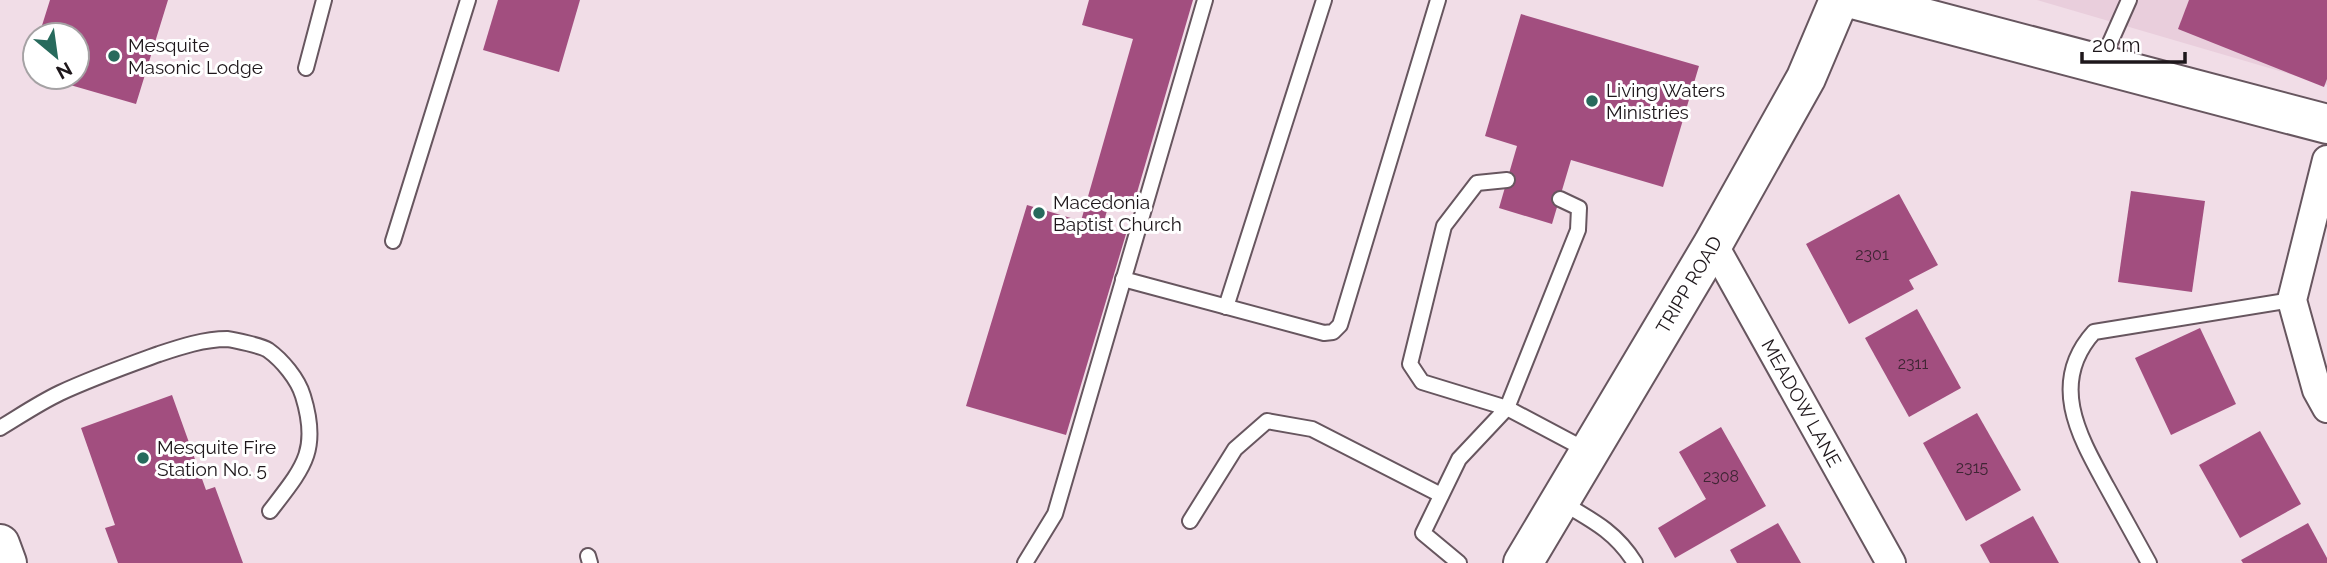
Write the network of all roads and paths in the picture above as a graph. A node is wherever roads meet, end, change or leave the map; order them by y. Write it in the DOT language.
graph roads {
  1 [pos="324,0"];
  2 [pos="468,0"];
  3 [pos="1205,0"];
  4 [pos="1324,0"];
  5 [pos="1438,0"];
  6 [pos="1839,0"];
  7 [pos="1856,0"];
  8 [pos="2129,0"];
  9 [pos="2100,64"];
  10 [pos="306,68"];
  11 [pos="2327,124"];
  12 [pos="2327,160"];
  13 [pos="1507,180"];
  14 [pos="1560,199"];
  15 [pos="2318,233"];
  16 [pos="393,241"];
  17 [pos="1713,244"];
  18 [pos="1123,279"];
  19 [pos="2292,300"];
  20 [pos="1226,307"];
  21 [pos="1507,408"];
  22 [pos="2327,408"];
  23 [pos="0,428"];
  24 [pos="1589,452"];
  25 [pos="1441,495"];
  26 [pos="1560,502"];
  27 [pos="270,511"];
  28 [pos="1189,522"];
  29 [pos="0,544"];
  30 [pos="7,563"];
  31 [pos="1025,563"];
  32 [pos="1459,563"];
  33 [pos="1523,563"];
  34 [pos="1635,563"];
  35 [pos="1891,563"];
  36 [pos="2149,563"];
  1 -- 10 [label="lane"];
  2 -- 16 [label="lane"];
  3 -- 18 [label="lane"];
  4 -- 20 [label="lane"];
  5 -- 20 [label="lane"];
  6 -- 17 [label="street, TRIPP ROAD"];
  7 -- 9 [label="street"];
  8 -- 9 [label="lane"];
  9 -- 11 [label="street"];
  12 -- 15 [label="street"];
  13 -- 21 [label="lane"];
  14 -- 21 [label="lane"];
  15 -- 19 [label="street"];
  17 -- 24 [label="street, TRIPP ROAD"];
  17 -- 35 [label="street, MEADOW LANE"];
  18 -- 20 [label="lane"];
  18 -- 31 [label="lane"];
  19 -- 22 [label="street"];
  19 -- 36 [label="lane"];
  21 -- 24 [label="lane"];
  21 -- 25 [label="lane"];
  23 -- 27 [label="lane"];
  24 -- 26 [label="street, TRIPP ROAD"];
  25 -- 28 [label="lane"];
  25 -- 32 [label="lane"];
  26 -- 33 [label="street, TRIPP ROAD"];
  26 -- 34 [label="lane"];
  29 -- 30 [label="street"];
}
